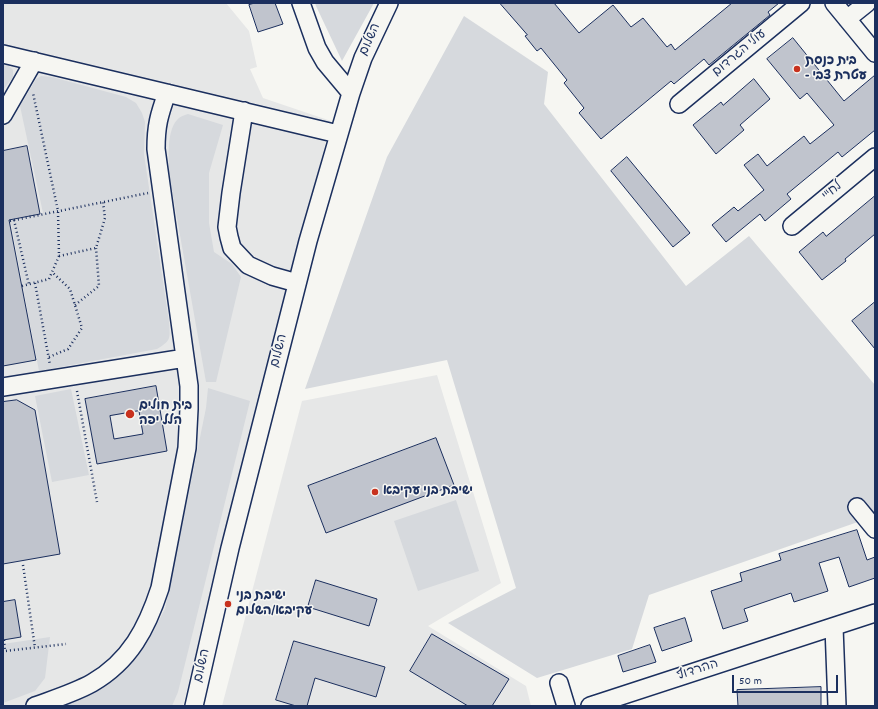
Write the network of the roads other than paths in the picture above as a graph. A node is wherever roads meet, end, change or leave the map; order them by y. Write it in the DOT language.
graph roads {
  1 [pos="301,3"];
  2 [pos="389,3"];
  3 [pos="801,3"];
  4 [pos="834,3"];
  5 [pos="867,3"];
  6 [pos="847,19"];
  7 [pos="875,53"];
  8 [pos="3,54"];
  9 [pos="31,66"];
  10 [pos="167,93"];
  11 [pos="351,93"];
  12 [pos="9,101"];
  13 [pos="679,104"];
  14 [pos="244,111"];
  15 [pos="3,115"];
  16 [pos="338,134"];
  17 [pos="875,157"];
  18 [pos="792,226"];
  19 [pos="297,283"];
  20 [pos="185,358"];
  21 [pos="8,384"];
  22 [pos="857,506"];
  23 [pos="875,529"];
  24 [pos="875,613"];
  25 [pos="834,627"];
  26 [pos="559,684"];
  27 [pos="35,706"];
  28 [pos="194,706"];
  29 [pos="566,706"];
  30 [pos="590,706"];
  31 [pos="837,706"];
  1 -- 11 [label="street"];
  2 -- 11 [label="street, השלום"];
  3 -- 13 [label="street, עולי הגרדום"];
  4 -- 6 [label="street"];
  5 -- 6 [label="street"];
  6 -- 7 [label="street"];
  8 -- 9 [label="street"];
  9 -- 10 [label="street"];
  9 -- 12 [label="street"];
  10 -- 14 [label="street"];
  10 -- 20 [label="street"];
  11 -- 16 [label="street, השלום"];
  12 -- 15 [label="street"];
  14 -- 16 [label="street"];
  14 -- 19 [label="street"];
  16 -- 19 [label="street, השלום"];
  17 -- 18 [label="street, לח\"י"];
  19 -- 28 [label="street, השלום"];
  20 -- 21 [label="street"];
  20 -- 27 [label="street"];
  22 -- 23 [label="street"];
  24 -- 25 [label="street, ההרדוף"];
  25 -- 30 [label="street, ההרדוף"];
  25 -- 31 [label="street"];
  26 -- 29 [label="street"];
}
